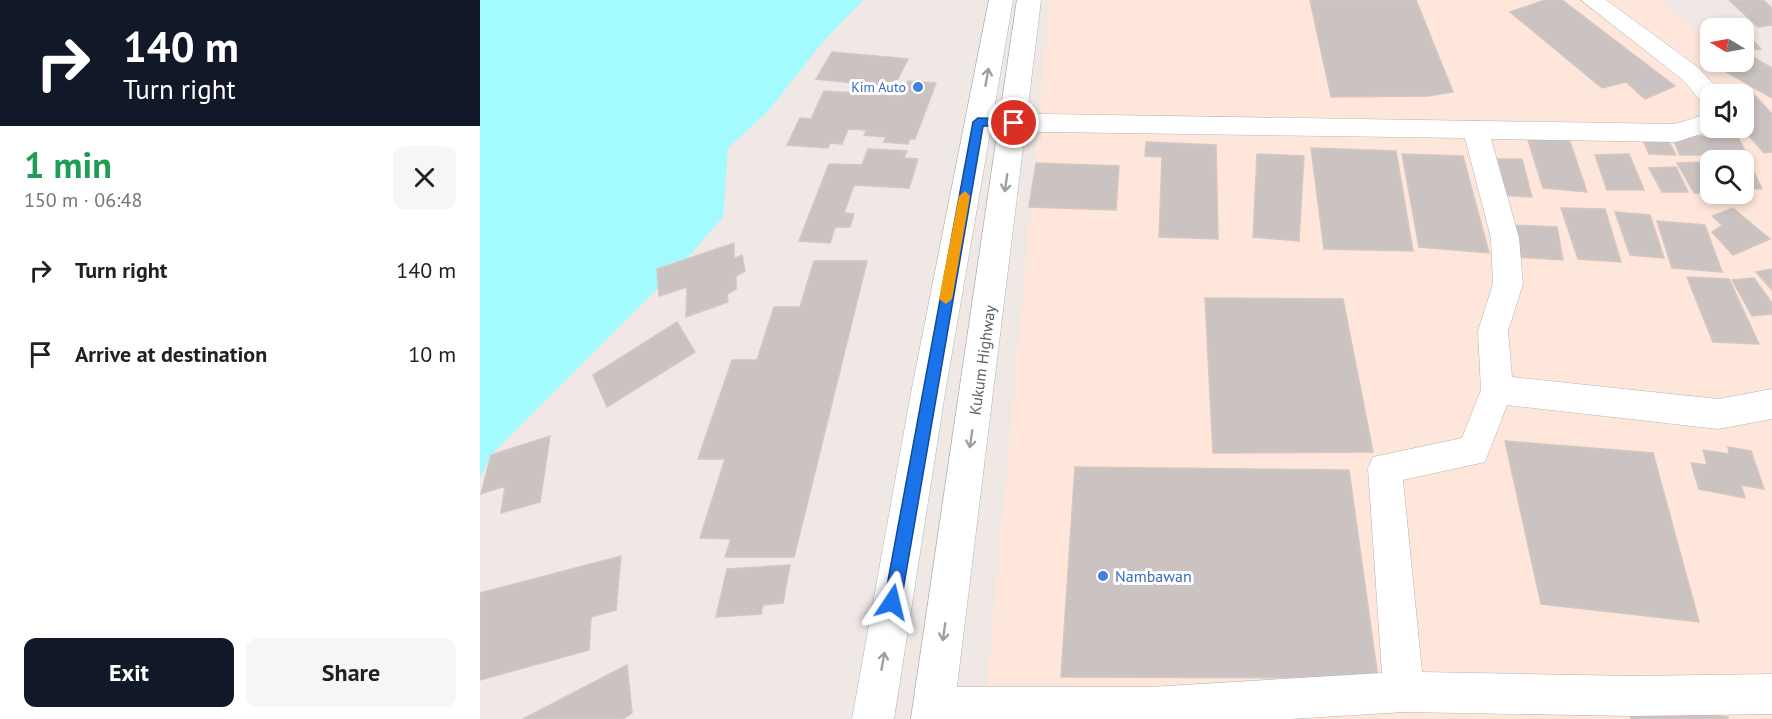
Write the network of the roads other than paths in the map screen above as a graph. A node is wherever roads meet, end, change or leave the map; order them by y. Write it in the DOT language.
graph roads {
  1 [pos="1001,0"];
  2 [pos="1029,0"];
  3 [pos="1593,0"];
  4 [pos="1700,84"];
  5 [pos="978,122"];
  6 [pos="1014,123"];
  7 [pos="1700,125"];
  8 [pos="1476,130"];
  9 [pos="1497,390"];
  10 [pos="1772,404"];
  11 [pos="1404,692"];
  12 [pos="1772,694"];
  13 [pos="933,713"];
  14 [pos="873,719"];
  5 -- 1 [label="main road, one-way"];
  2 -- 6 [label="main road, Kukum Highway"];
  3 -- 4 [label="street"];
  5 -- 6 [label="street"];
  14 -- 5 [label="main road, one-way"];
  6 -- 8 [label="street"];
  6 -- 13 [label="main road, Kukum Highway, one-way"];
  7 -- 8 [label="street"];
  8 -- 9 [label="street"];
  9 -- 10 [label="street"];
  9 -- 11 [label="street"];
  11 -- 12 [label="street"];
  11 -- 13 [label="street"];
}
